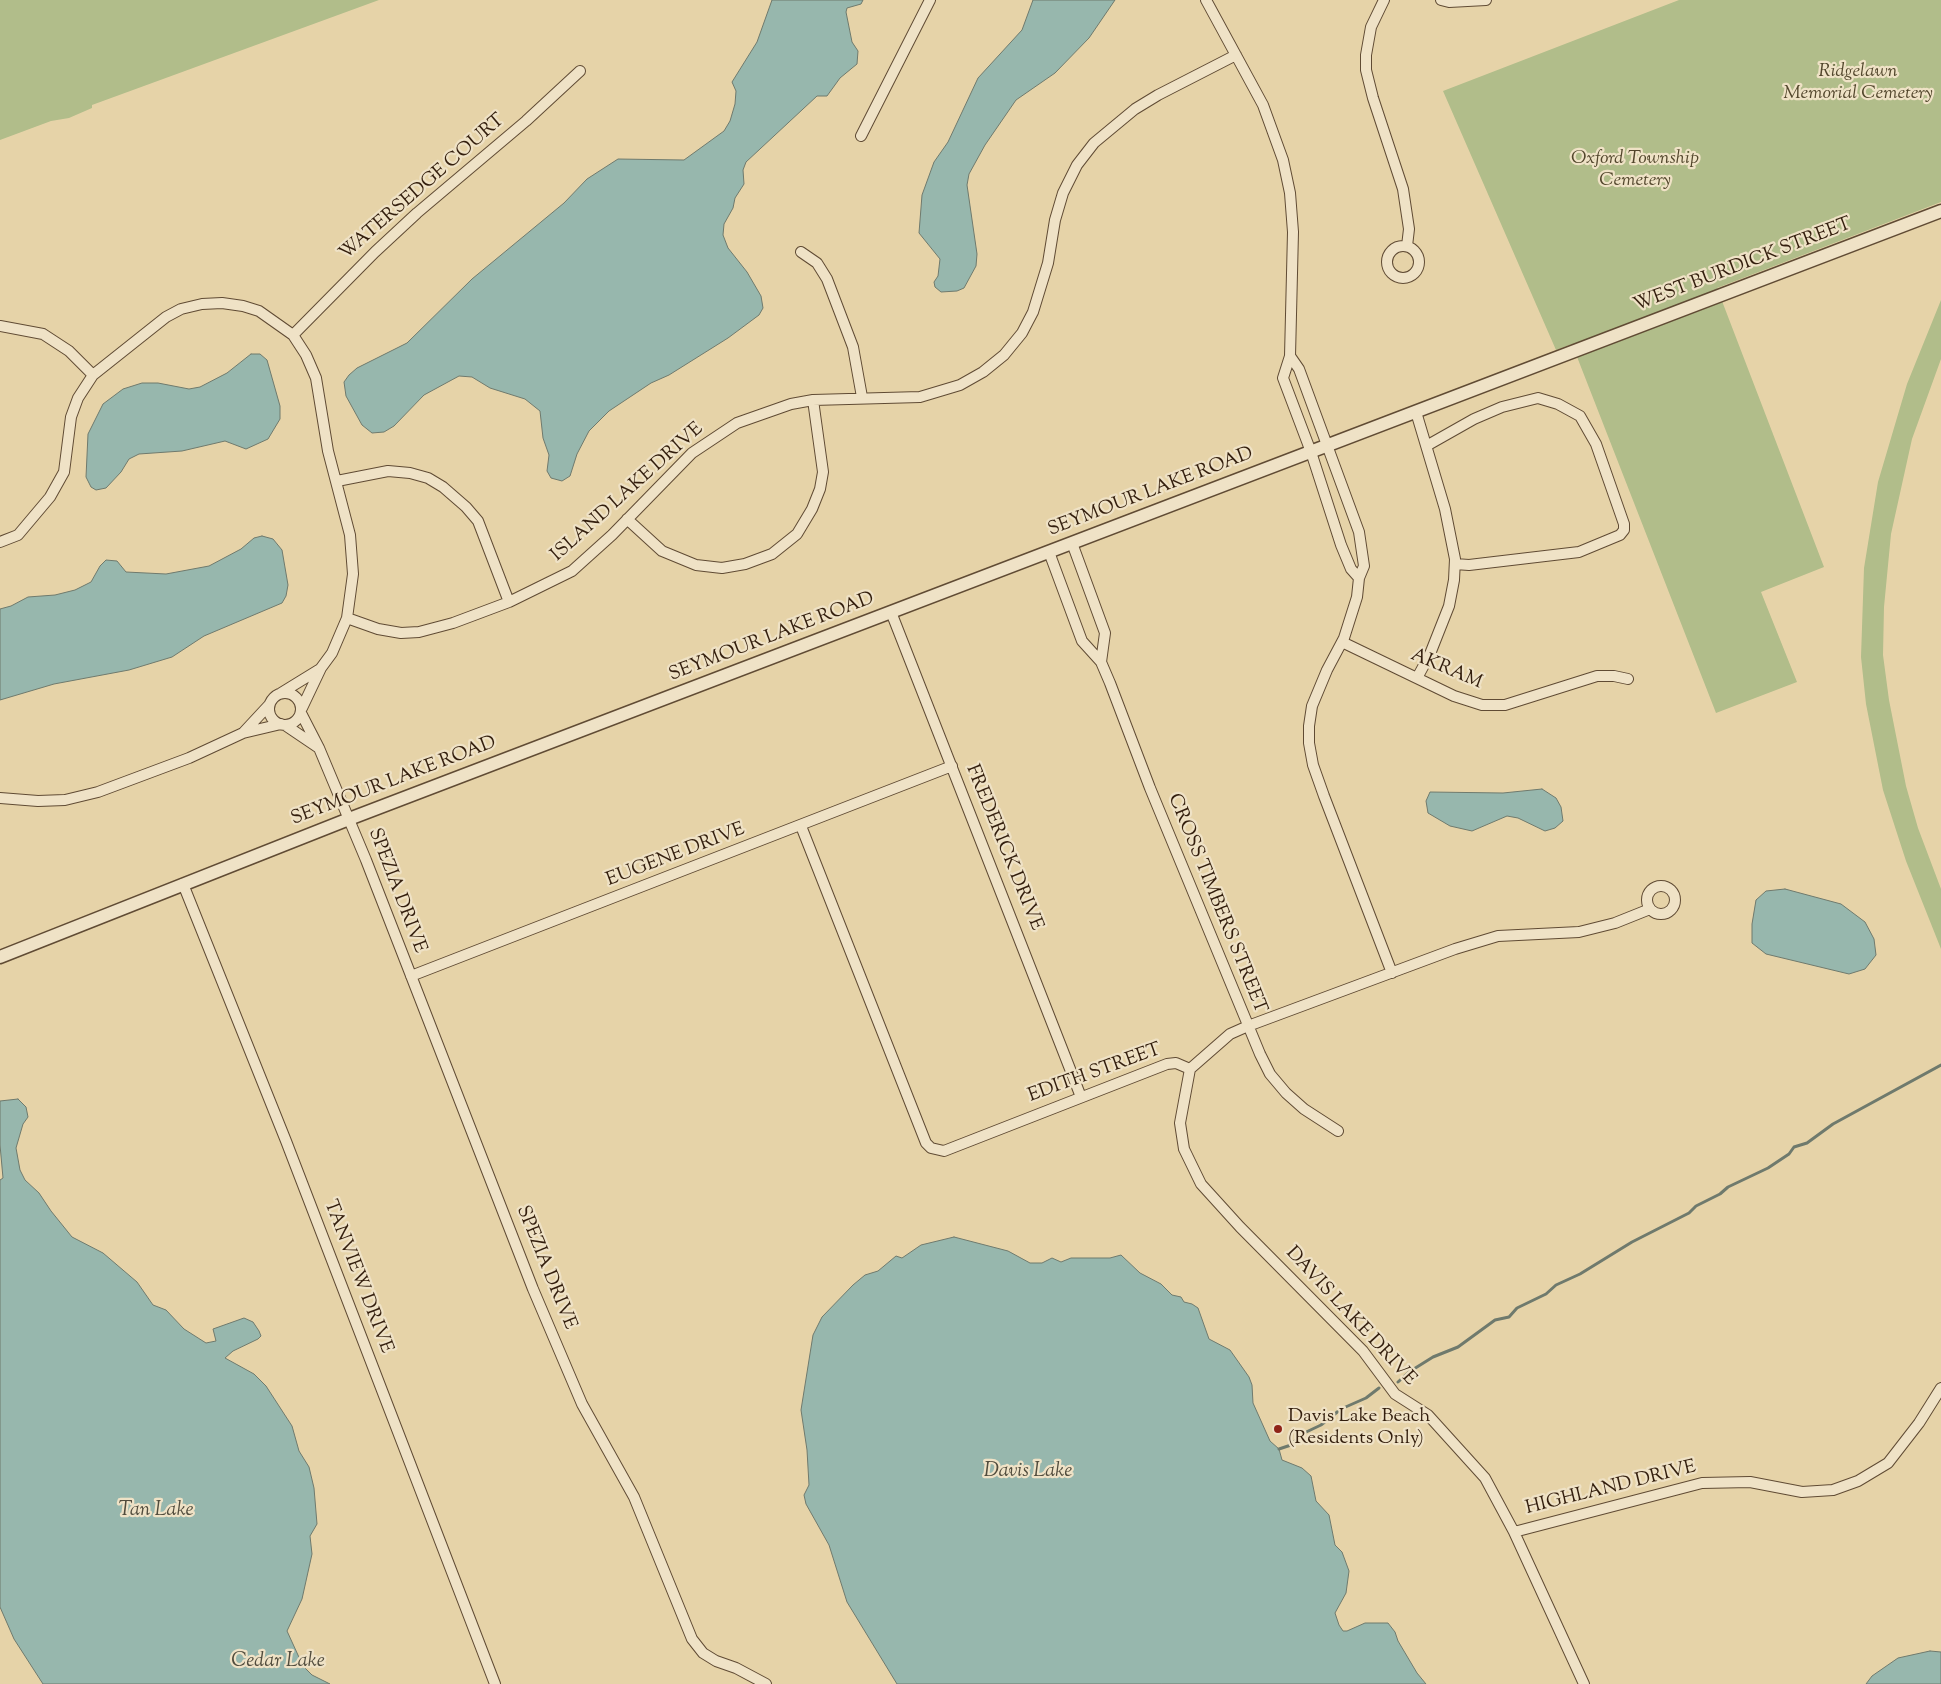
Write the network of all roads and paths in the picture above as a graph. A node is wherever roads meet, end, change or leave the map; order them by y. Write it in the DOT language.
graph roads {
  1 [pos="930,0"];
  2 [pos="1206,0"];
  3 [pos="1384,0"];
  4 [pos="1441,0"];
  5 [pos="1486,0"];
  6 [pos="1236,55"];
  7 [pos="580,71"];
  8 [pos="861,136"];
  9 [pos="1941,211"];
  10 [pos="1407,246"];
  11 [pos="801,252"];
  12 [pos="0,326"];
  13 [pos="293,336"];
  14 [pos="1290,356"];
  15 [pos="1560,357"];
  16 [pos="93,375"];
  17 [pos="862,397"];
  18 [pos="812,400"];
  19 [pos="1416,412"];
  20 [pos="1328,445"];
  21 [pos="1428,446"];
  22 [pos="1311,452"];
  23 [pos="337,481"];
  24 [pos="627,519"];
  25 [pos="0,542"];
  26 [pos="1072,543"];
  27 [pos="1049,552"];
  28 [pos="1455,564"];
  29 [pos="1359,578"];
  30 [pos="509,602"];
  31 [pos="891,612"];
  32 [pos="347,618"];
  33 [pos="1342,642"];
  34 [pos="1101,662"];
  35 [pos="321,668"];
  36 [pos="1417,678"];
  37 [pos="1628,679"];
  38 [pos="281,693"];
  39 [pos="269,705"];
  40 [pos="302,710"];
  41 [pos="283,724"];
  42 [pos="242,734"];
  43 [pos="319,748"];
  44 [pos="952,766"];
  45 [pos="0,798"];
  46 [pos="349,820"];
  47 [pos="801,826"];
  48 [pos="183,884"];
  49 [pos="1650,909"];
  50 [pos="0,957"];
  51 [pos="1392,973"];
  52 [pos="411,976"];
  53 [pos="1248,1026"];
  54 [pos="1190,1069"];
  55 [pos="1081,1097"];
  56 [pos="1338,1131"];
  57 [pos="1941,1388"];
  58 [pos="1514,1532"];
  59 [pos="495,1684"];
  60 [pos="766,1684"];
  61 [pos="1584,1684"];
  1 -- 8 [label="street"];
  2 -- 6 [label="street"];
  3 -- 10 [label="street"];
  4 -- 5 [label="street"];
  6 -- 14 [label="street"];
  6 -- 17 [label="street, ISLAND LAKE DRIVE"];
  7 -- 13 [label="street, WATERSEDGE COURT"];
  9 -- 15 [label="street, WEST BURDICK STREET"];
  11 -- 17 [label="street"];
  12 -- 16 [label="street"];
  13 -- 16 [label="street"];
  13 -- 23 [label="street"];
  14 -- 20 [label="street"];
  14 -- 22 [label="street"];
  15 -- 19 [label="street, SEYMOUR LAKE ROAD"];
  16 -- 25 [label="street"];
  17 -- 18 [label="street, ISLAND LAKE DRIVE"];
  18 -- 24 [label="street, ISLAND LAKE DRIVE"];
  18 -- 24 [label="street"];
  19 -- 20 [label="street, SEYMOUR LAKE ROAD"];
  19 -- 21 [label="street"];
  20 -- 22 [label="street, SEYMOUR LAKE ROAD"];
  20 -- 29 [label="street"];
  21 -- 28 [label="street"];
  21 -- 28 [label="street"];
  22 -- 26 [label="street, SEYMOUR LAKE ROAD"];
  22 -- 29 [label="street"];
  23 -- 30 [label="street"];
  23 -- 32 [label="street"];
  24 -- 30 [label="street, ISLAND LAKE DRIVE"];
  26 -- 27 [label="street, SEYMOUR LAKE ROAD"];
  26 -- 34 [label="street, CROSS TIMBERS STREET"];
  27 -- 31 [label="street, SEYMOUR LAKE ROAD"];
  27 -- 34 [label="street, CROSS TIMBERS STREET"];
  28 -- 36 [label="street"];
  29 -- 33 [label="street"];
  30 -- 32 [label="street, ISLAND LAKE DRIVE"];
  31 -- 44 [label="street, FREDERICK DRIVE"];
  31 -- 46 [label="street, SEYMOUR LAKE ROAD"];
  32 -- 35 [label="street"];
  33 -- 36 [label="street, AKRAM"];
  33 -- 51 [label="street"];
  34 -- 53 [label="street, CROSS TIMBERS STREET"];
  35 -- 38 [label="street"];
  35 -- 40 [label="street"];
  36 -- 37 [label="street, AKRAM"];
  38 -- 39 [label="street"];
  38 -- 40 [label="street"];
  39 -- 41 [label="street"];
  39 -- 42 [label="street"];
  40 -- 41 [label="street"];
  40 -- 43 [label="street, SPEZIA DRIVE"];
  41 -- 42 [label="street"];
  41 -- 43 [label="street"];
  42 -- 45 [label="street"];
  43 -- 46 [label="street, SPEZIA DRIVE"];
  44 -- 47 [label="street, EUGENE DRIVE"];
  44 -- 55 [label="street, FREDERICK DRIVE"];
  46 -- 48 [label="street, SEYMOUR LAKE ROAD"];
  46 -- 52 [label="street, SPEZIA DRIVE"];
  47 -- 52 [label="street, EUGENE DRIVE"];
  47 -- 55 [label="street, EDITH STREET"];
  48 -- 50 [label="street, SEYMOUR LAKE ROAD"];
  48 -- 59 [label="street, TANVIEW DRIVE"];
  49 -- 51 [label="street, EDITH STREET"];
  51 -- 53 [label="street, EDITH STREET"];
  52 -- 60 [label="street, SPEZIA DRIVE"];
  53 -- 54 [label="street, EDITH STREET"];
  53 -- 56 [label="street, CROSS TIMBERS STREET"];
  54 -- 55 [label="street, EDITH STREET"];
  54 -- 58 [label="street, DAVIS LAKE DRIVE"];
  57 -- 58 [label="street, HIGHLAND DRIVE"];
  58 -- 61 [label="street, DAVIS LAKE DRIVE"];
}
